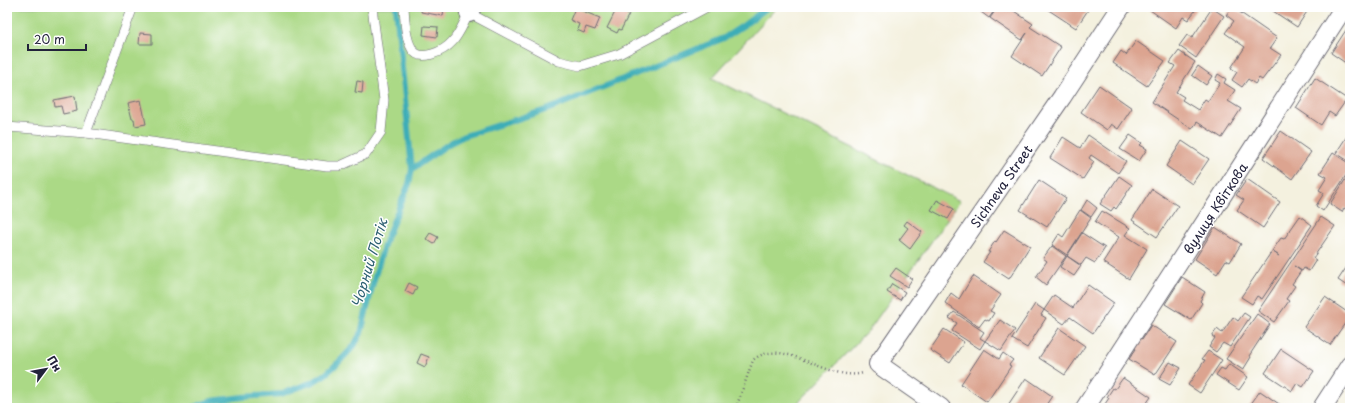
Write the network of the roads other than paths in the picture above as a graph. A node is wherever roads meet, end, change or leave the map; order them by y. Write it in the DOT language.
graph roads {
  1 [pos="133,7"];
  2 [pos="372,7"];
  3 [pos="404,7"];
  4 [pos="707,7"];
  5 [pos="1121,7"];
  6 [pos="1344,7"];
  7 [pos="471,10"];
  8 [pos="7,127"];
  9 [pos="86,133"];
  10 [pos="1350,365"];
  11 [pos="940,408"];
  12 [pos="1086,408"];
  13 [pos="1322,408"];
  1 -- 9 [label="lane"];
  2 -- 9 [label="lane"];
  3 -- 7 [label="lane"];
  4 -- 7 [label="lane"];
  5 -- 11 [label="street, Sichneva Street"];
  6 -- 12 [label="street, вулиця Квіткова"];
  8 -- 9 [label="lane"];
  10 -- 13 [label="street"];
}
